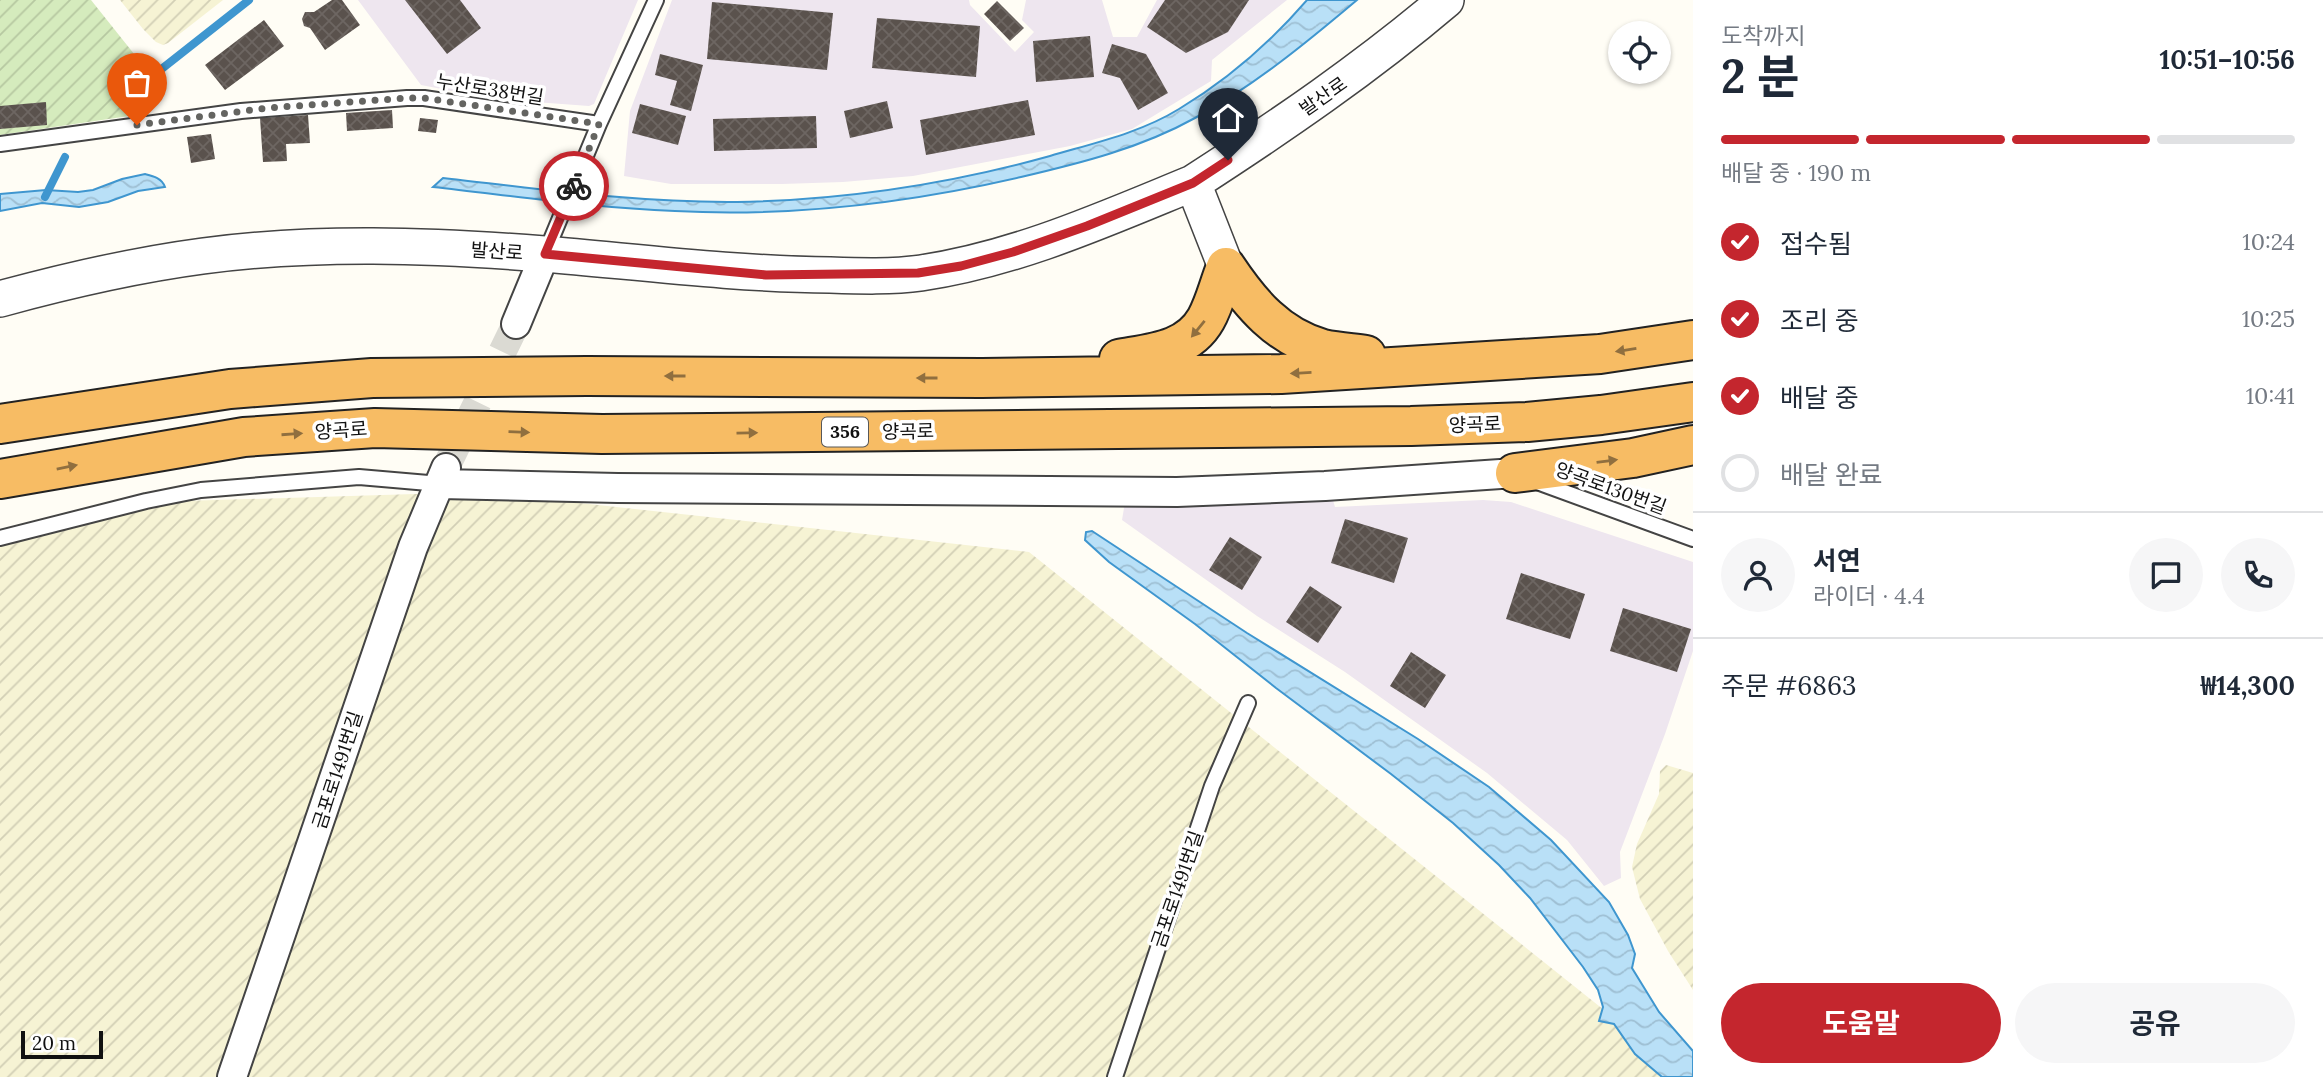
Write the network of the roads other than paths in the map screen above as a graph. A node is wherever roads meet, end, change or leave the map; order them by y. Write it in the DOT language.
graph roads {
  1 [pos="656,0"];
  2 [pos="1446,0"];
  3 [pos="599,124"];
  4 [pos="0,144"];
  5 [pos="1193,183"];
  6 [pos="545,254"];
  7 [pos="1226,267"];
  8 [pos="0,299"];
  9 [pos="516,324"];
  10 [pos="1693,340"];
  11 [pos="1441,366"];
  12 [pos="982,378"];
  13 [pos="1693,402"];
  14 [pos="0,424"];
  15 [pos="1693,445"];
  16 [pos="1515,473"];
  17 [pos="444,475"];
  18 [pos="0,479"];
  19 [pos="0,538"];
  20 [pos="1693,539"];
  21 [pos="1248,703"];
  22 [pos="232,1077"];
  23 [pos="1115,1077"];
  1 -- 3 [label="lane"];
  2 -- 5 [label="street, 발산로"];
  3 -- 4 [label="lane, 누산로38번길"];
  3 -- 6 [label="lane"];
  5 -- 6 [label="street, 발산로"];
  5 -- 7 [label="street"];
  6 -- 8 [label="street, 발산로"];
  6 -- 9 [label="street"];
  7 -- 11 [label="highway"];
  7 -- 12 [label="highway, one-way"];
  10 -- 11 [label="highway, one-way"];
  11 -- 12 [label="highway, one-way"];
  12 -- 14 [label="highway, one-way"];
  18 -- 13 [label="highway, 양곡로 / 356, one-way"];
  16 -- 15 [label="highway, one-way"];
  16 -- 17 [label="street"];
  16 -- 20 [label="lane, 양곡로130번길"];
  17 -- 19 [label="lane"];
  17 -- 22 [label="street, 금포로1491번길"];
  21 -- 23 [label="lane, 금포로1491번길"];
}
